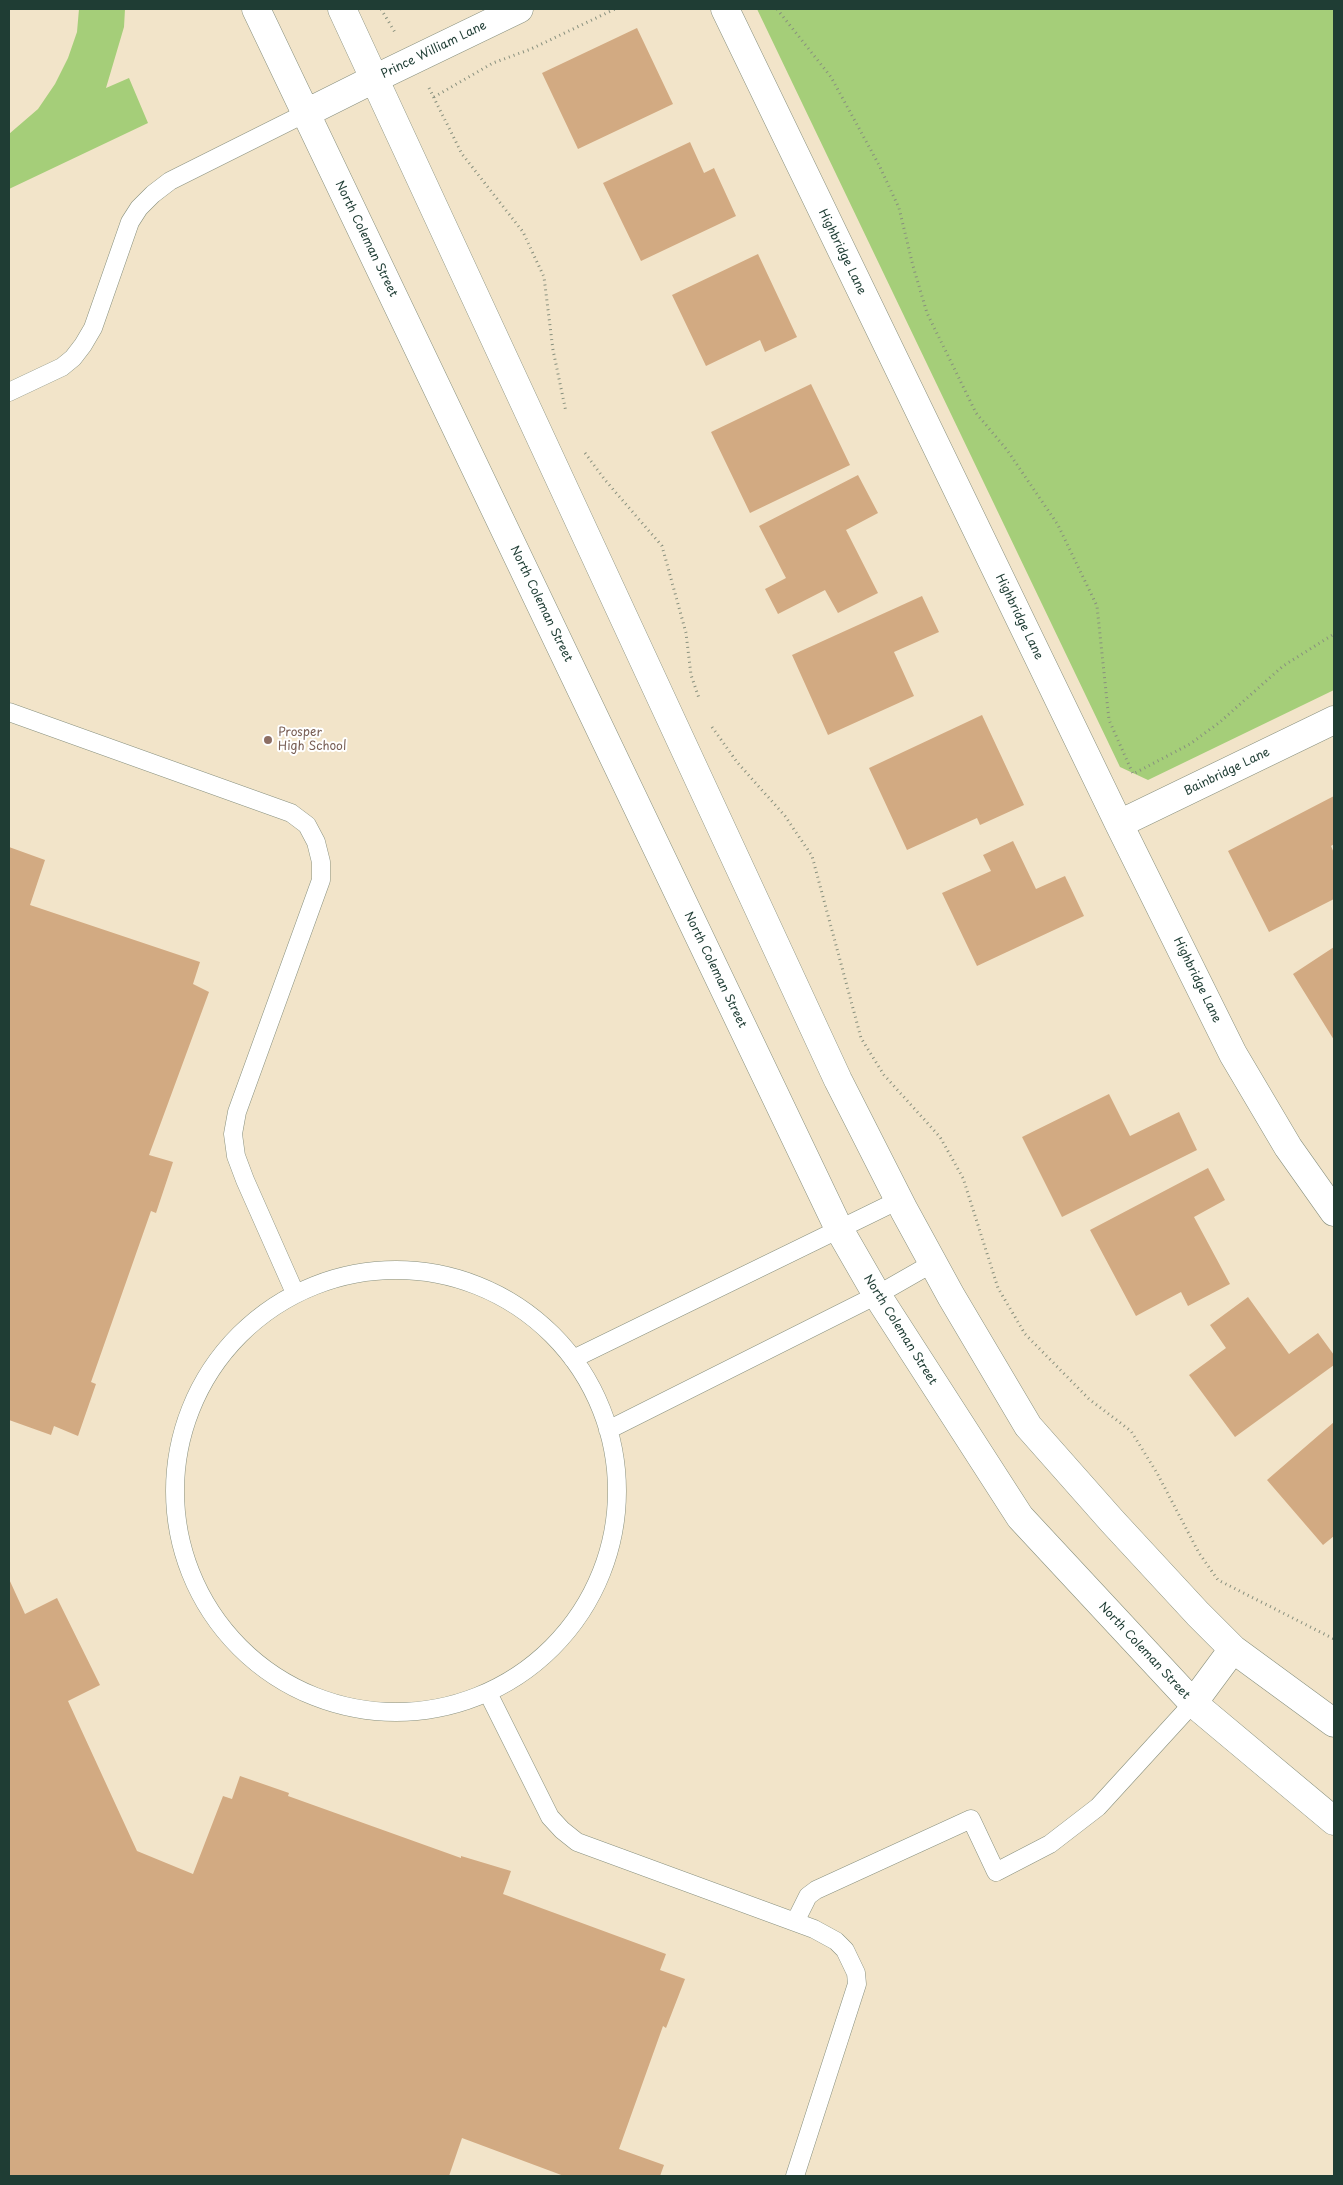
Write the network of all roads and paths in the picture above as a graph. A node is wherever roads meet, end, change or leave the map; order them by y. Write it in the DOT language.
graph roads {
  1 [pos="256,9"];
  2 [pos="342,9"];
  3 [pos="381,9"];
  4 [pos="519,9"];
  5 [pos="615,9"];
  6 [pos="725,9"];
  7 [pos="777,9"];
  8 [pos="412,60"];
  9 [pos="376,78"];
  10 [pos="434,97"];
  11 [pos="306,113"];
  12 [pos="9,392"];
  13 [pos="566,413"];
  14 [pos="580,446"];
  15 [pos="1334,634"];
  16 [pos="700,701"];
  17 [pos="9,712"];
  18 [pos="1334,720"];
  19 [pos="712,726"];
  20 [pos="1119,824"];
  21 [pos="899,1200"];
  22 [pos="1334,1212"];
  23 [pos="839,1229"];
  24 [pos="933,1263"];
  25 [pos="295,1293"];
  26 [pos="877,1295"];
  27 [pos="572,1359"];
  28 [pos="608,1430"];
  29 [pos="1334,1640"];
  30 [pos="1233,1648"];
  31 [pos="488,1693"];
  32 [pos="1193,1703"];
  33 [pos="1334,1723"];
  34 [pos="1334,1821"];
  35 [pos="795,1922"];
  36 [pos="795,2176"];
  1 -- 11 [label="street, North Coleman Street"];
  2 -- 9 [label="street"];
  3 -- 8 [label="path"];
  4 -- 8 [label="street, Prince William Lane"];
  5 -- 10 [label="path"];
  6 -- 20 [label="street, Highbridge Lane"];
  7 -- 15 [label="path"];
  8 -- 9 [label="street, Prince William Lane"];
  8 -- 10 [label="path"];
  9 -- 11 [label="street, Prince William Lane"];
  9 -- 21 [label="street"];
  10 -- 13 [label="path"];
  11 -- 12 [label="lane"];
  11 -- 23 [label="street, North Coleman Street"];
  14 -- 16 [label="path"];
  17 -- 25 [label="lane"];
  18 -- 20 [label="street, Bainbridge Lane"];
  19 -- 29 [label="path"];
  20 -- 22 [label="street, Highbridge Lane"];
  21 -- 23 [label="lane"];
  21 -- 24 [label="street"];
  23 -- 26 [label="street, North Coleman Street"];
  23 -- 27 [label="lane"];
  24 -- 26 [label="lane"];
  24 -- 30 [label="street"];
  25 -- 27 [label="lane"];
  25 -- 31 [label="lane"];
  26 -- 28 [label="lane"];
  26 -- 32 [label="street, North Coleman Street"];
  27 -- 28 [label="lane"];
  28 -- 31 [label="lane"];
  30 -- 32 [label="street"];
  30 -- 33 [label="street"];
  31 -- 35 [label="lane"];
  32 -- 34 [label="street, North Coleman Street"];
  32 -- 35 [label="lane"];
  35 -- 36 [label="lane"];
}
